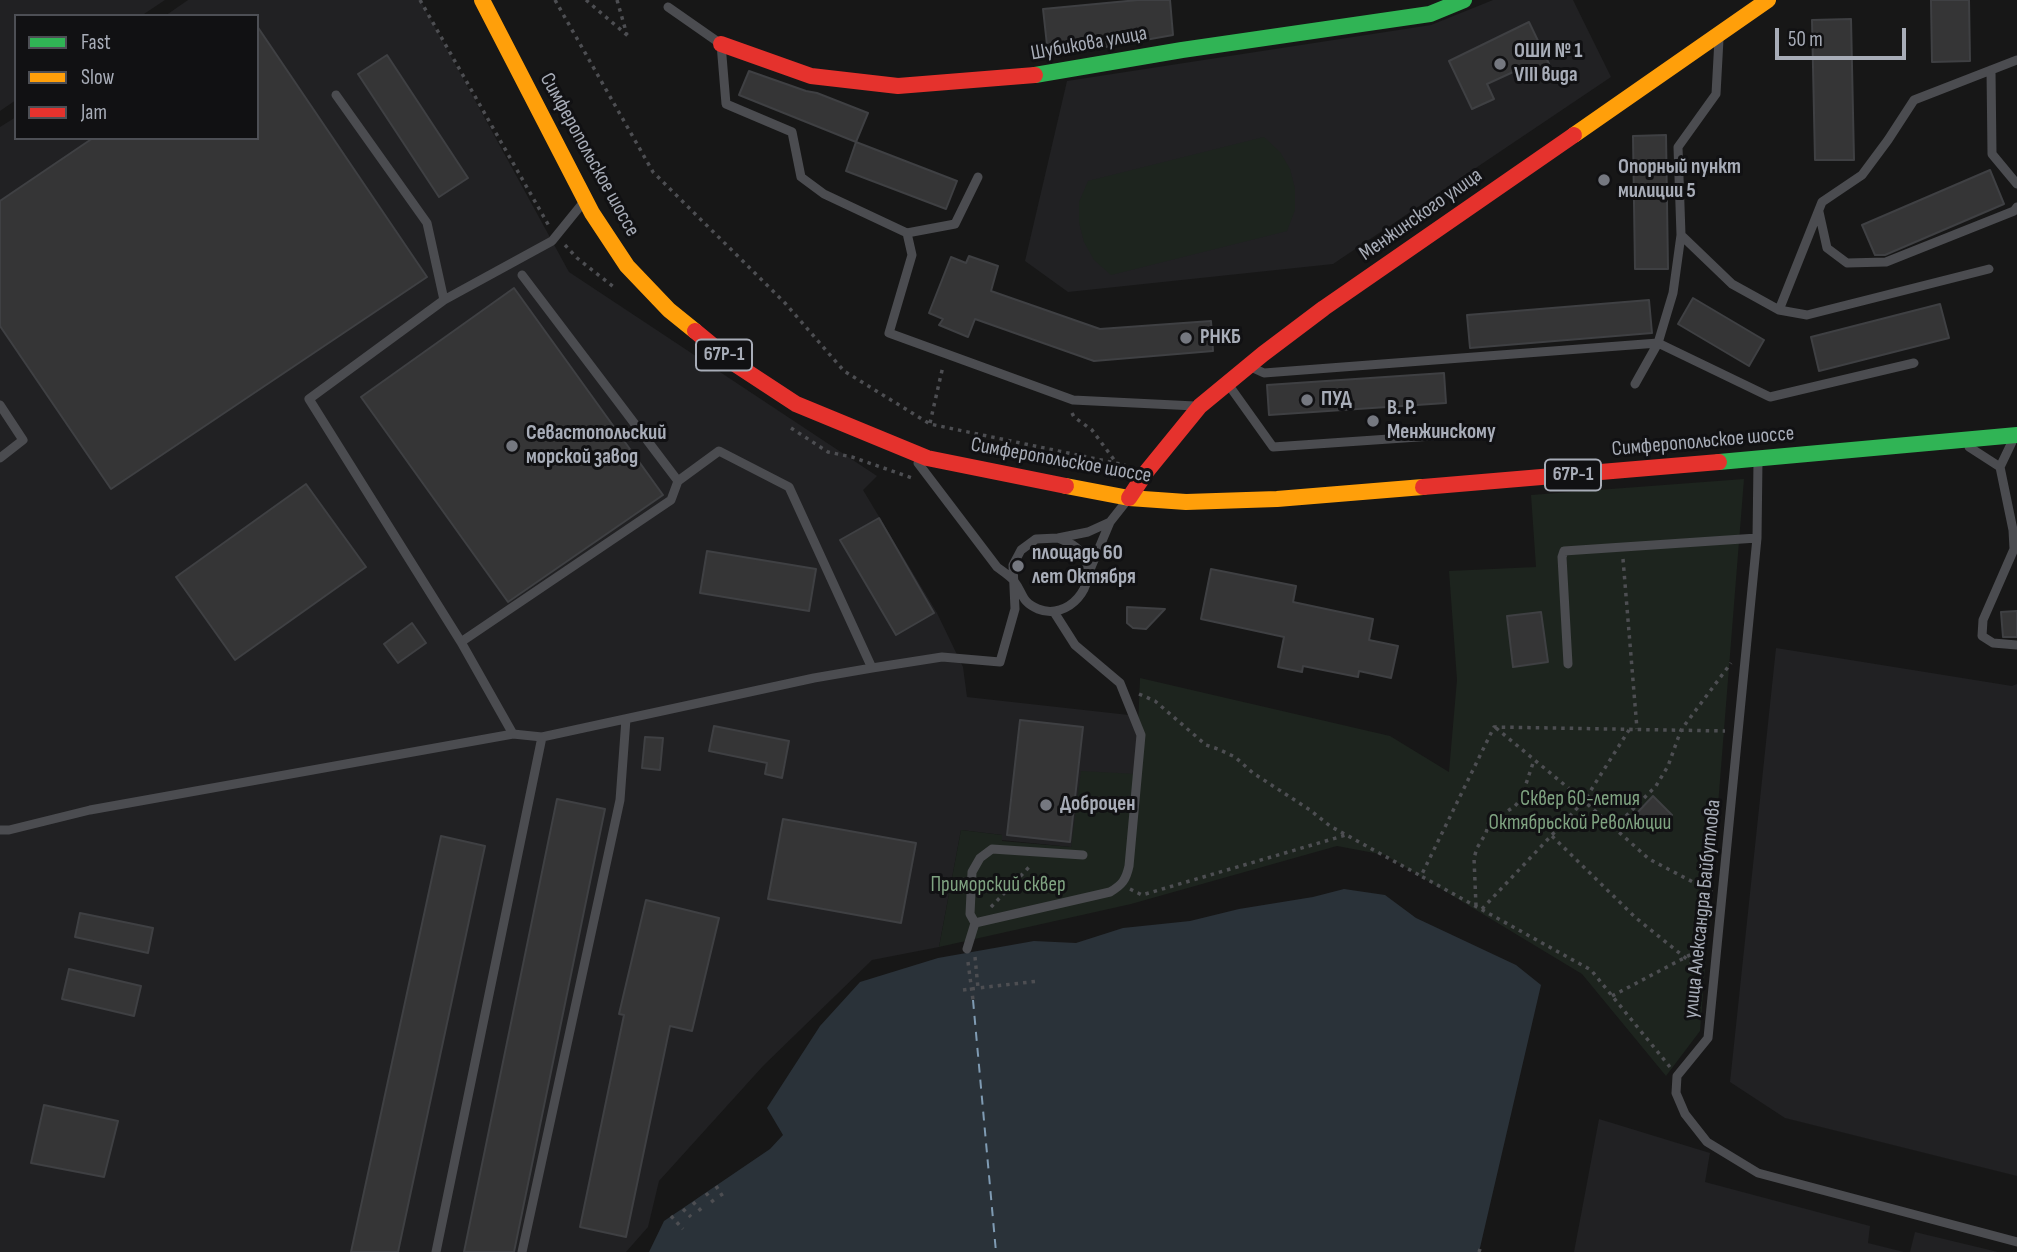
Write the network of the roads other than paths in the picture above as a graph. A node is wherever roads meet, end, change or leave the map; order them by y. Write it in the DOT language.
graph roads {
  1 [pos="482,0"];
  2 [pos="1464,0"];
  3 [pos="1768,0"];
  4 [pos="668,7"];
  5 [pos="1719,34"];
  6 [pos="721,44"];
  7 [pos="2017,60"];
  8 [pos="1991,70"];
  9 [pos="337,95"];
  10 [pos="978,177"];
  11 [pos="2017,184"];
  12 [pos="585,200"];
  13 [pos="2017,207"];
  14 [pos="1819,210"];
  15 [pos="907,233"];
  16 [pos="1681,235"];
  17 [pos="1989,269"];
  18 [pos="522,275"];
  19 [pos="444,300"];
  20 [pos="1779,310"];
  21 [pos="1658,342"];
  22 [pos="1914,363"];
  23 [pos="1248,366"];
  24 [pos="1227,383"];
  25 [pos="1635,384"];
  26 [pos="0,405"];
  27 [pos="1200,406"];
  28 [pos="1447,435"];
  29 [pos="2017,435"];
  30 [pos="1958,440"];
  31 [pos="905,449"];
  32 [pos="0,458"];
  33 [pos="1758,459"];
  34 [pos="2000,467"];
  35 [pos="678,481"];
  36 [pos="1129,498"];
  37 [pos="1110,522"];
  38 [pos="2015,530"];
  39 [pos="1058,538"];
  40 [pos="1757,538"];
  41 [pos="1088,572"];
  42 [pos="1013,580"];
  43 [pos="1054,612"];
  44 [pos="461,642"];
  45 [pos="2017,646"];
  46 [pos="1568,664"];
  47 [pos="872,668"];
  48 [pos="626,719"];
  49 [pos="513,734"];
  50 [pos="542,737"];
  51 [pos="0,830"];
  52 [pos="1083,855"];
  53 [pos="975,923"];
  54 [pos="971,950"];
  55 [pos="2017,1241"];
  56 [pos="436,1252"];
  57 [pos="522,1252"];
  1 -- 12 [label="main road, Симферопольское шоссе / 67Р-1"];
  2 -- 6 [label="main road, Шубикова улица"];
  3 -- 5 [label="main road, Менжинского улица"];
  4 -- 6 [label="lane"];
  5 -- 16 [label="lane"];
  5 -- 23 [label="main road, Менжинского улица"];
  6 -- 15 [label="lane"];
  7 -- 8 [label="lane"];
  8 -- 11 [label="lane"];
  8 -- 14 [label="lane"];
  9 -- 19 [label="lane"];
  10 -- 15 [label="lane"];
  12 -- 19 [label="lane"];
  12 -- 31 [label="main road, Симферопольское шоссе / 67Р-1"];
  13 -- 14 [label="lane"];
  14 -- 20 [label="lane"];
  15 -- 27 [label="lane"];
  16 -- 20 [label="lane"];
  16 -- 21 [label="lane"];
  17 -- 20 [label="lane"];
  18 -- 35 [label="lane"];
  19 -- 44 [label="lane"];
  21 -- 22 [label="lane"];
  21 -- 23 [label="lane"];
  21 -- 25 [label="lane"];
  23 -- 24 [label="main road, Менжинского улица"];
  24 -- 27 [label="main road, Менжинского улица"];
  24 -- 28 [label="lane"];
  26 -- 32 [label="lane"];
  27 -- 36 [label="main road, Менжинского улица"];
  29 -- 30 [label="main road, Симферопольское шоссе / 67Р-1"];
  29 -- 34 [label="lane"];
  30 -- 33 [label="main road, Симферопольское шоссе / 67Р-1"];
  30 -- 34 [label="lane"];
  31 -- 36 [label="main road, Симферопольское шоссе / 67Р-1"];
  31 -- 42 [label="lane"];
  33 -- 36 [label="main road, Симферопольское шоссе / 67Р-1"];
  33 -- 40 [label="lane, улица Александра Байбутлова"];
  34 -- 38 [label="lane"];
  35 -- 44 [label="lane"];
  35 -- 47 [label="lane"];
  36 -- 37 [label="lane"];
  37 -- 39 [label="lane"];
  37 -- 41 [label="lane"];
  38 -- 45 [label="lane"];
  39 -- 41 [label="lane"];
  39 -- 42 [label="lane"];
  40 -- 46 [label="lane"];
  40 -- 55 [label="lane, улица Александра Байбутлова"];
  41 -- 43 [label="lane"];
  42 -- 43 [label="lane"];
  42 -- 47 [label="lane"];
  43 -- 53 [label="lane"];
  44 -- 49 [label="lane"];
  47 -- 48 [label="lane"];
  48 -- 50 [label="lane"];
  48 -- 57 [label="lane"];
  49 -- 50 [label="lane"];
  49 -- 51 [label="lane"];
  50 -- 56 [label="lane"];
  52 -- 53 [label="lane"];
  53 -- 54 [label="lane"];
}
